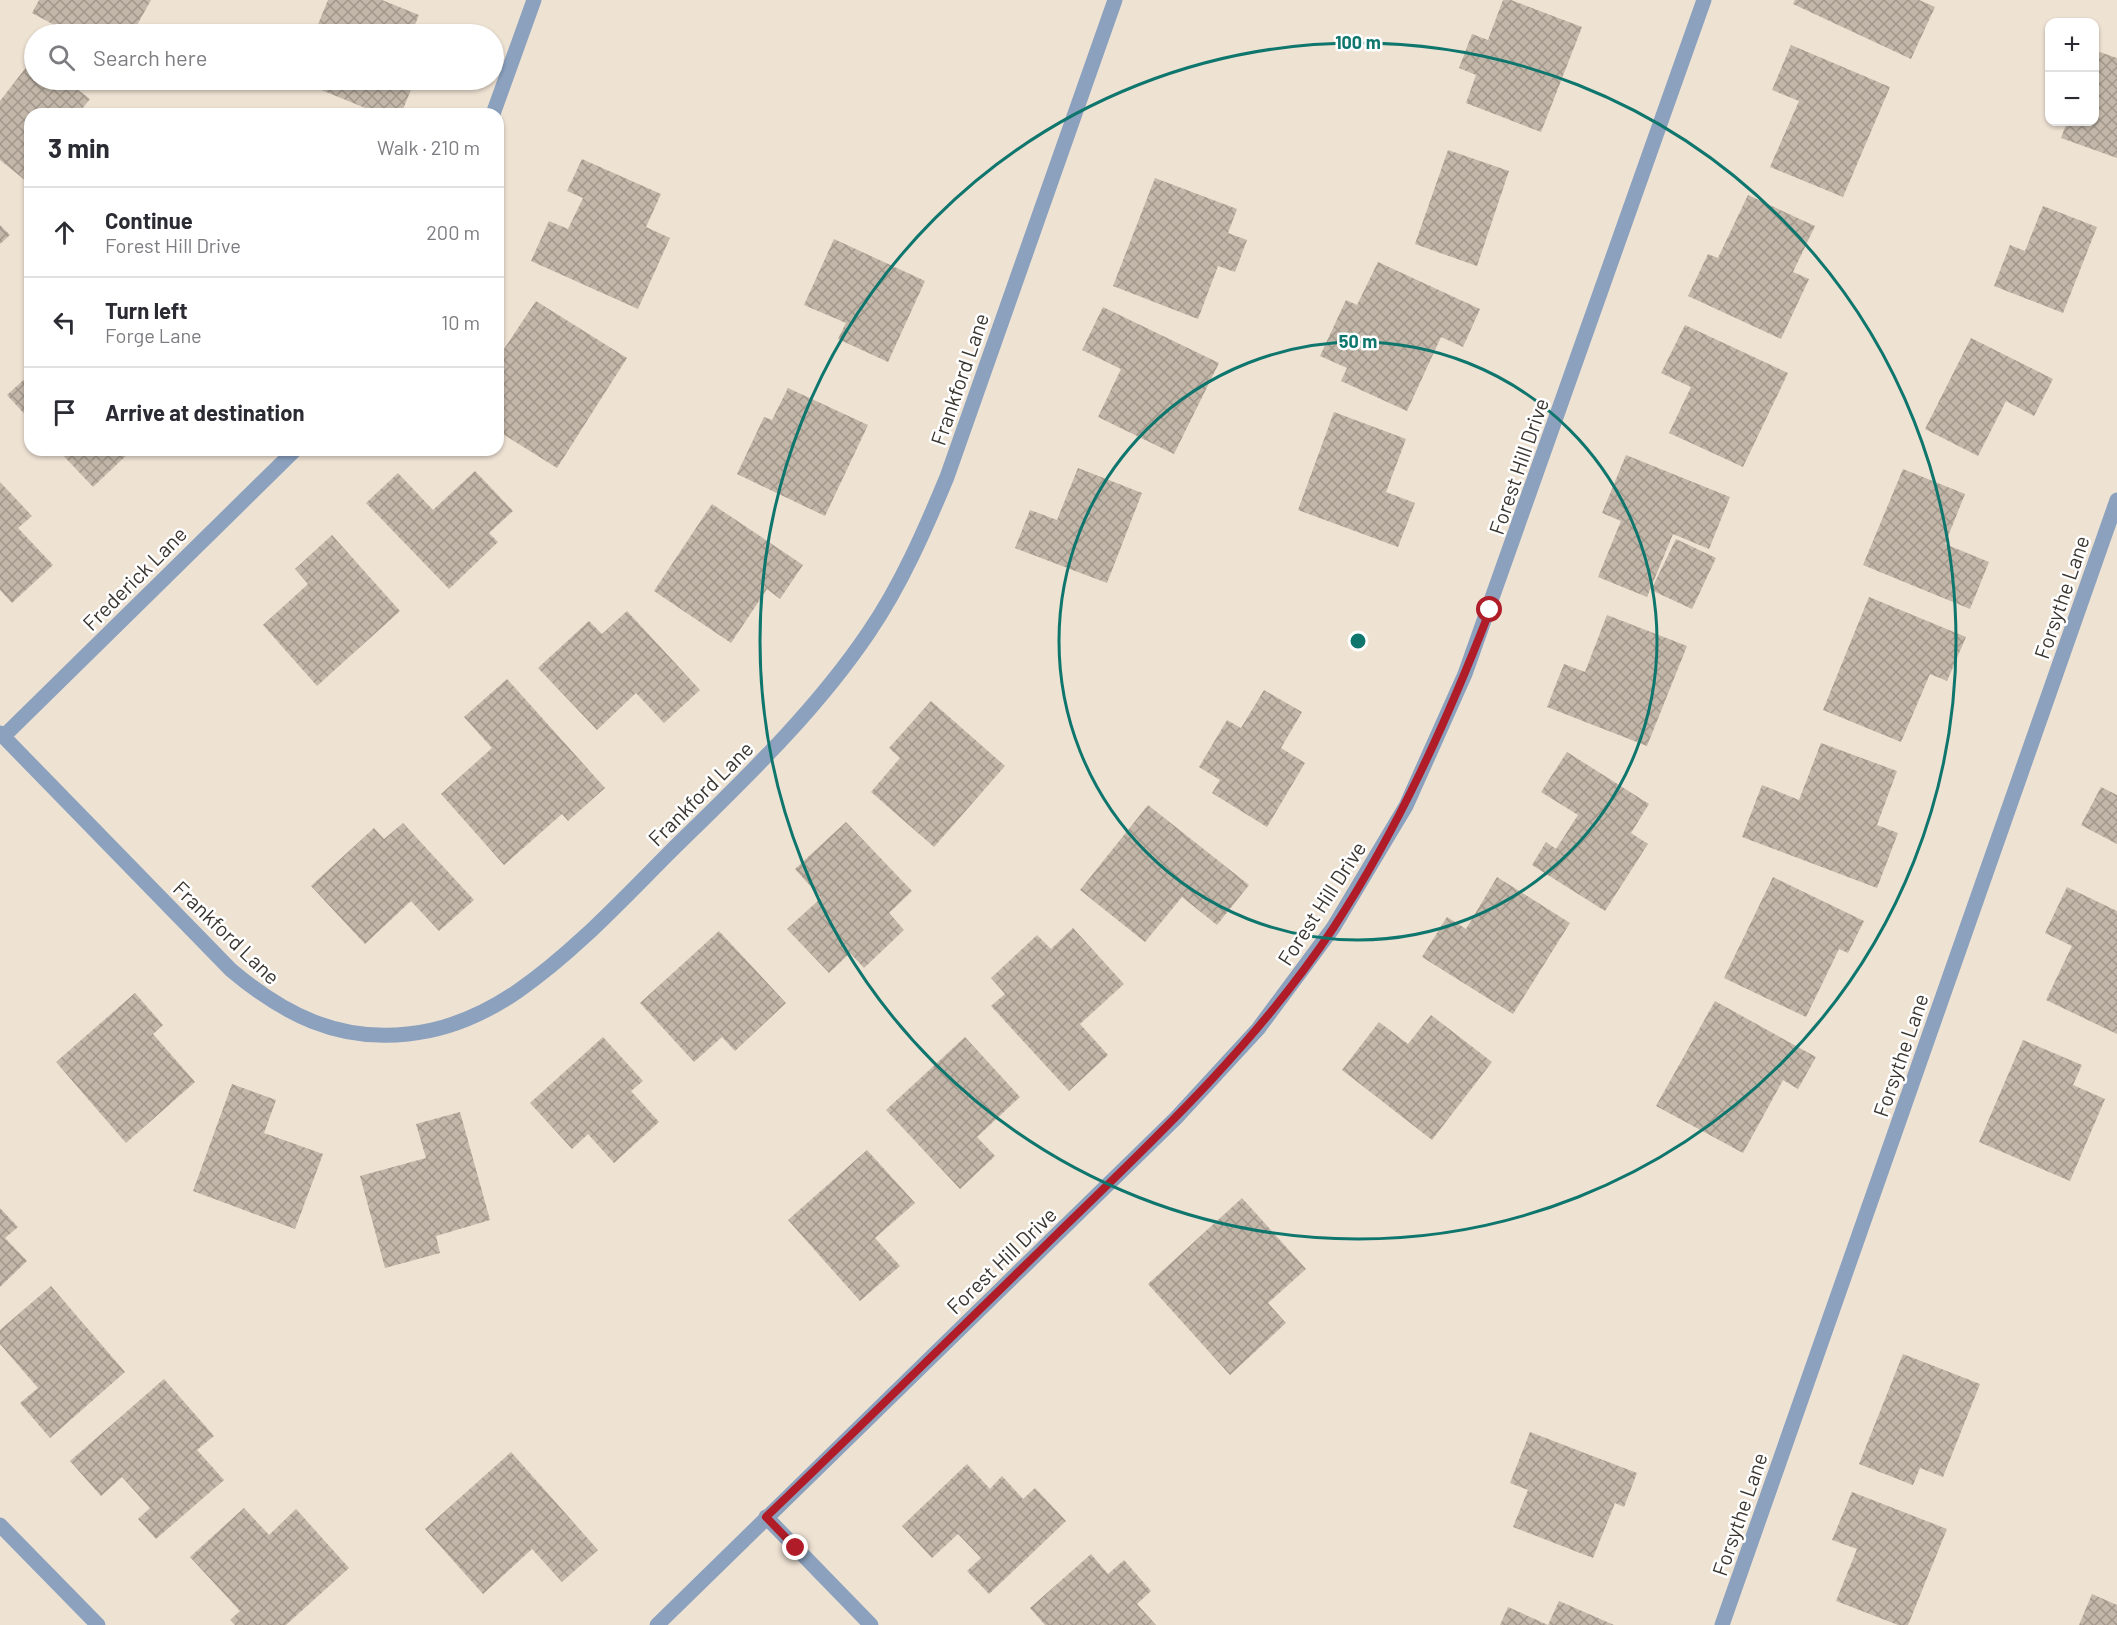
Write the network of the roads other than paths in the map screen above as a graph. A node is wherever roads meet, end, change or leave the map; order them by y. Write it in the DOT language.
graph roads {
  1 [pos="534,0"];
  2 [pos="1115,0"];
  3 [pos="1704,0"];
  4 [pos="504,83"];
  5 [pos="502,90"];
  6 [pos="495,108"];
  7 [pos="289,456"];
  8 [pos="2117,500"];
  9 [pos="2,735"];
  10 [pos="766,1517"];
  11 [pos="0,1526"];
  12 [pos="98,1625"];
  13 [pos="657,1625"];
  14 [pos="871,1625"];
  15 [pos="1722,1625"];
  1 -- 4 [label="street"];
  2 -- 9 [label="street, Frankford Lane"];
  3 -- 10 [label="street, Forest Hill Drive"];
  5 -- 6 [label="street"];
  7 -- 9 [label="street, Frederick Lane"];
  8 -- 15 [label="street, Forsythe Lane"];
  10 -- 13 [label="street, Forest Hill Drive"];
  10 -- 14 [label="street"];
  11 -- 12 [label="street"];
}
